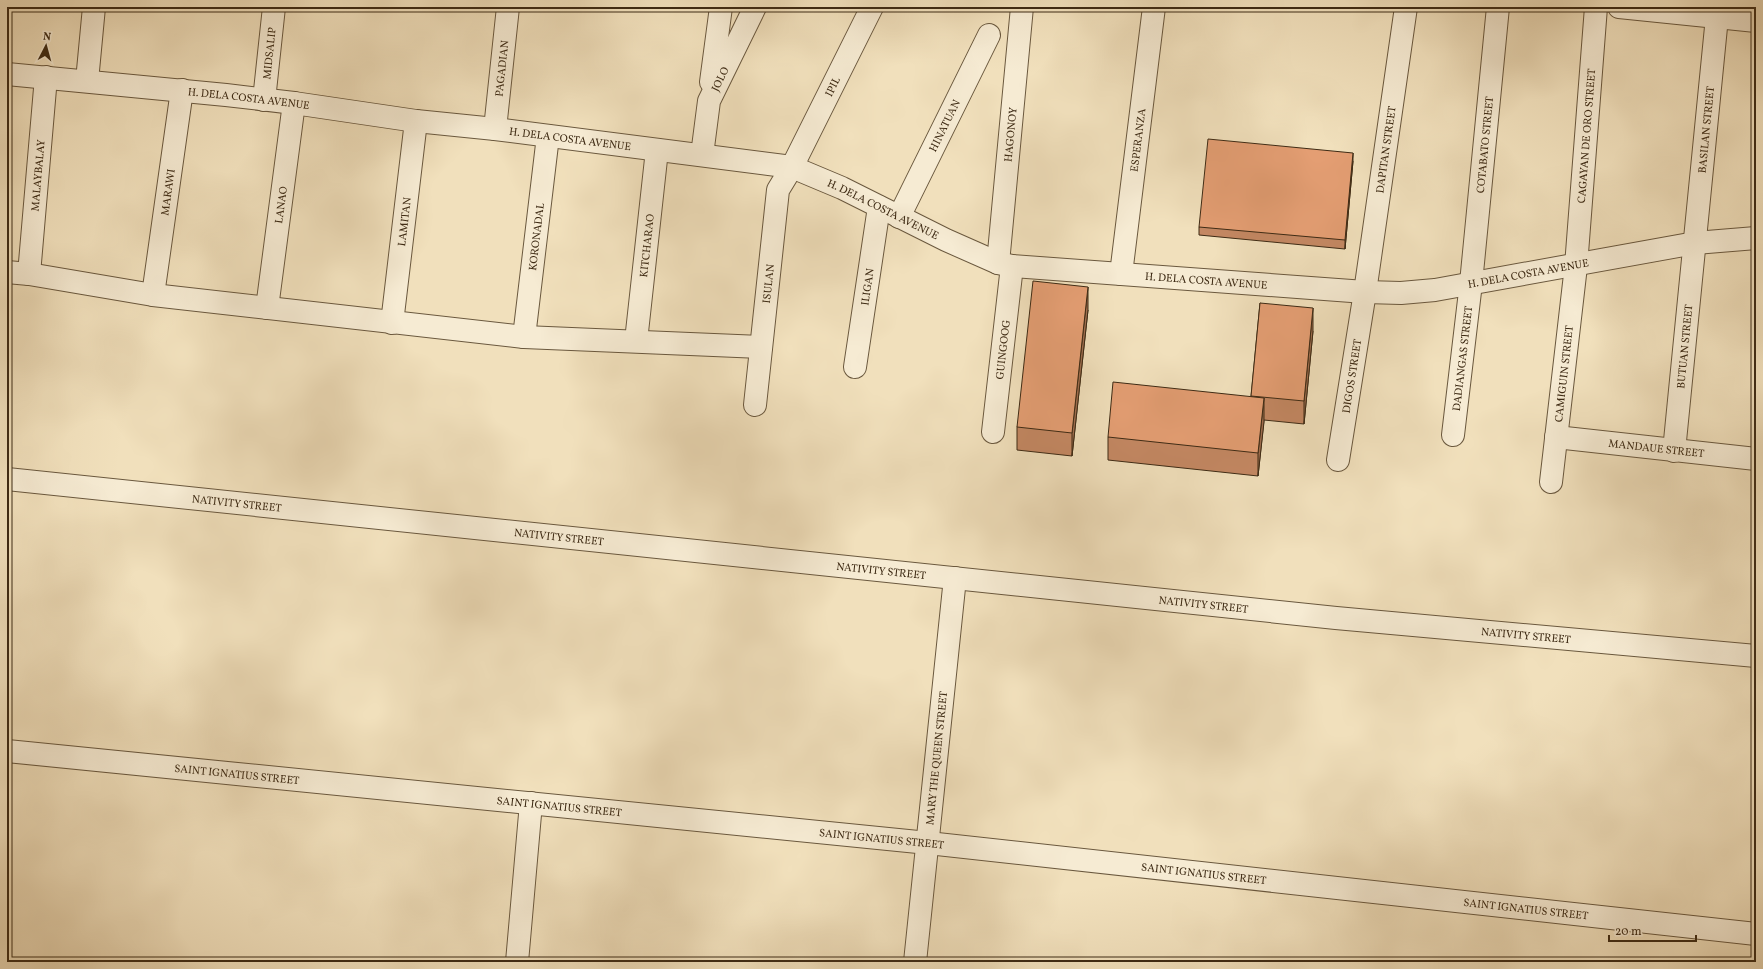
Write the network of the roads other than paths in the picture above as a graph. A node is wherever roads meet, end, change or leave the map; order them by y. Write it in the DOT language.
graph roads {
  1 [pos="94,7"];
  2 [pos="274,7"];
  3 [pos="508,7"];
  4 [pos="721,7"];
  5 [pos="755,7"];
  6 [pos="872,7"];
  7 [pos="1022,7"];
  8 [pos="1154,7"];
  9 [pos="1406,7"];
  10 [pos="1498,7"];
  11 [pos="1596,7"];
  12 [pos="1619,7"];
  13 [pos="1717,17"];
  14 [pos="1756,21"];
  15 [pos="989,35"];
  16 [pos="7,74"];
  17 [pos="46,77"];
  18 [pos="86,81"];
  19 [pos="182,90"];
  20 [pos="264,100"];
  21 [pos="709,101"];
  22 [pos="294,103"];
  23 [pos="416,121"];
  24 [pos="495,129"];
  25 [pos="548,136"];
  26 [pos="657,150"];
  27 [pos="702,155"];
  28 [pos="792,167"];
  29 [pos="879,207"];
  30 [pos="899,217"];
  31 [pos="1756,238"];
  32 [pos="1695,243"];
  33 [pos="1005,264"];
  34 [pos="1576,266"];
  35 [pos="7,272"];
  36 [pos="29,274"];
  37 [pos="1121,274"];
  38 [pos="1471,283"];
  39 [pos="1365,292"];
  40 [pos="154,295"];
  41 [pos="267,308"];
  42 [pos="392,323"];
  43 [pos="524,337"];
  44 [pos="636,342"];
  45 [pos="761,347"];
  46 [pos="855,367"];
  47 [pos="755,404"];
  48 [pos="993,432"];
  49 [pos="1453,435"];
  50 [pos="1556,437"];
  51 [pos="1674,450"];
  52 [pos="1338,460"];
  53 [pos="1756,460"];
  54 [pos="7,479"];
  55 [pos="1551,482"];
  56 [pos="955,578"];
  57 [pos="1756,656"];
  58 [pos="7,751"];
  59 [pos="531,803"];
  60 [pos="928,843"];
  61 [pos="1756,934"];
  62 [pos="519,962"];
  63 [pos="916,962"];
  1 -- 18 [label="street"];
  2 -- 20 [label="street, MIDSALIP"];
  3 -- 24 [label="street, PAGADIAN"];
  4 -- 21 [label="street"];
  5 -- 21 [label="street, JOLO"];
  6 -- 28 [label="street, IPIL"];
  7 -- 33 [label="street, HAGONOY"];
  8 -- 37 [label="street, ESPERANZA"];
  9 -- 39 [label="street, DAPITAN STREET"];
  10 -- 38 [label="street, COTABATO STREET"];
  11 -- 34 [label="street, CAGAYAN DE ORO STREET"];
  12 -- 13 [label="street"];
  13 -- 14 [label="street"];
  13 -- 32 [label="street, BASILAN STREET"];
  15 -- 30 [label="street, HINATUAN"];
  16 -- 17 [label="street, H. DELA COSTA AVENUE"];
  17 -- 18 [label="street, H. DELA COSTA AVENUE"];
  17 -- 36 [label="street, MALAYBALAY"];
  18 -- 19 [label="street, H. DELA COSTA AVENUE"];
  19 -- 20 [label="street, H. DELA COSTA AVENUE"];
  19 -- 40 [label="street, MARAWI"];
  20 -- 22 [label="street, H. DELA COSTA AVENUE"];
  21 -- 27 [label="street, JOLO"];
  22 -- 23 [label="street, H. DELA COSTA AVENUE"];
  22 -- 41 [label="street, LANAO"];
  23 -- 24 [label="street, H. DELA COSTA AVENUE"];
  23 -- 42 [label="street, LAMITAN"];
  24 -- 25 [label="street, H. DELA COSTA AVENUE"];
  25 -- 26 [label="street, H. DELA COSTA AVENUE"];
  25 -- 43 [label="street, KORONADAL"];
  26 -- 27 [label="street, H. DELA COSTA AVENUE"];
  26 -- 44 [label="street, KITCHARAO"];
  27 -- 28 [label="street, H. DELA COSTA AVENUE"];
  28 -- 29 [label="street, H. DELA COSTA AVENUE"];
  28 -- 45 [label="street, ISULAN"];
  29 -- 30 [label="street, H. DELA COSTA AVENUE"];
  29 -- 46 [label="street, ILIGAN"];
  30 -- 33 [label="street, H. DELA COSTA AVENUE"];
  31 -- 32 [label="street, H. DELA COSTA AVENUE"];
  32 -- 34 [label="street, H. DELA COSTA AVENUE"];
  32 -- 51 [label="street, BUTUAN STREET"];
  33 -- 37 [label="street, H. DELA COSTA AVENUE"];
  33 -- 48 [label="street, GUINGOOG"];
  34 -- 38 [label="street, H. DELA COSTA AVENUE"];
  34 -- 50 [label="street, CAMIGUIN STREET"];
  35 -- 36 [label="street"];
  36 -- 40 [label="street"];
  37 -- 39 [label="street, H. DELA COSTA AVENUE"];
  38 -- 39 [label="street, H. DELA COSTA AVENUE"];
  38 -- 49 [label="street, DADIANGAS STREET"];
  39 -- 52 [label="street, DIGOS STREET"];
  40 -- 41 [label="street"];
  41 -- 42 [label="street"];
  42 -- 43 [label="street"];
  43 -- 44 [label="street"];
  44 -- 45 [label="street"];
  45 -- 47 [label="street, ISULAN"];
  50 -- 51 [label="street, MANDAUE STREET"];
  50 -- 55 [label="street, CAMIGUIN STREET"];
  51 -- 53 [label="street, MANDAUE STREET"];
  54 -- 56 [label="street, NATIVITY STREET"];
  56 -- 57 [label="street, NATIVITY STREET"];
  56 -- 60 [label="street, MARY THE QUEEN STREET"];
  58 -- 59 [label="street, SAINT IGNATIUS STREET"];
  59 -- 60 [label="street, SAINT IGNATIUS STREET"];
  59 -- 62 [label="street"];
  60 -- 61 [label="street, SAINT IGNATIUS STREET"];
  60 -- 63 [label="street, MARY THE QUEEN STREET"];
}
